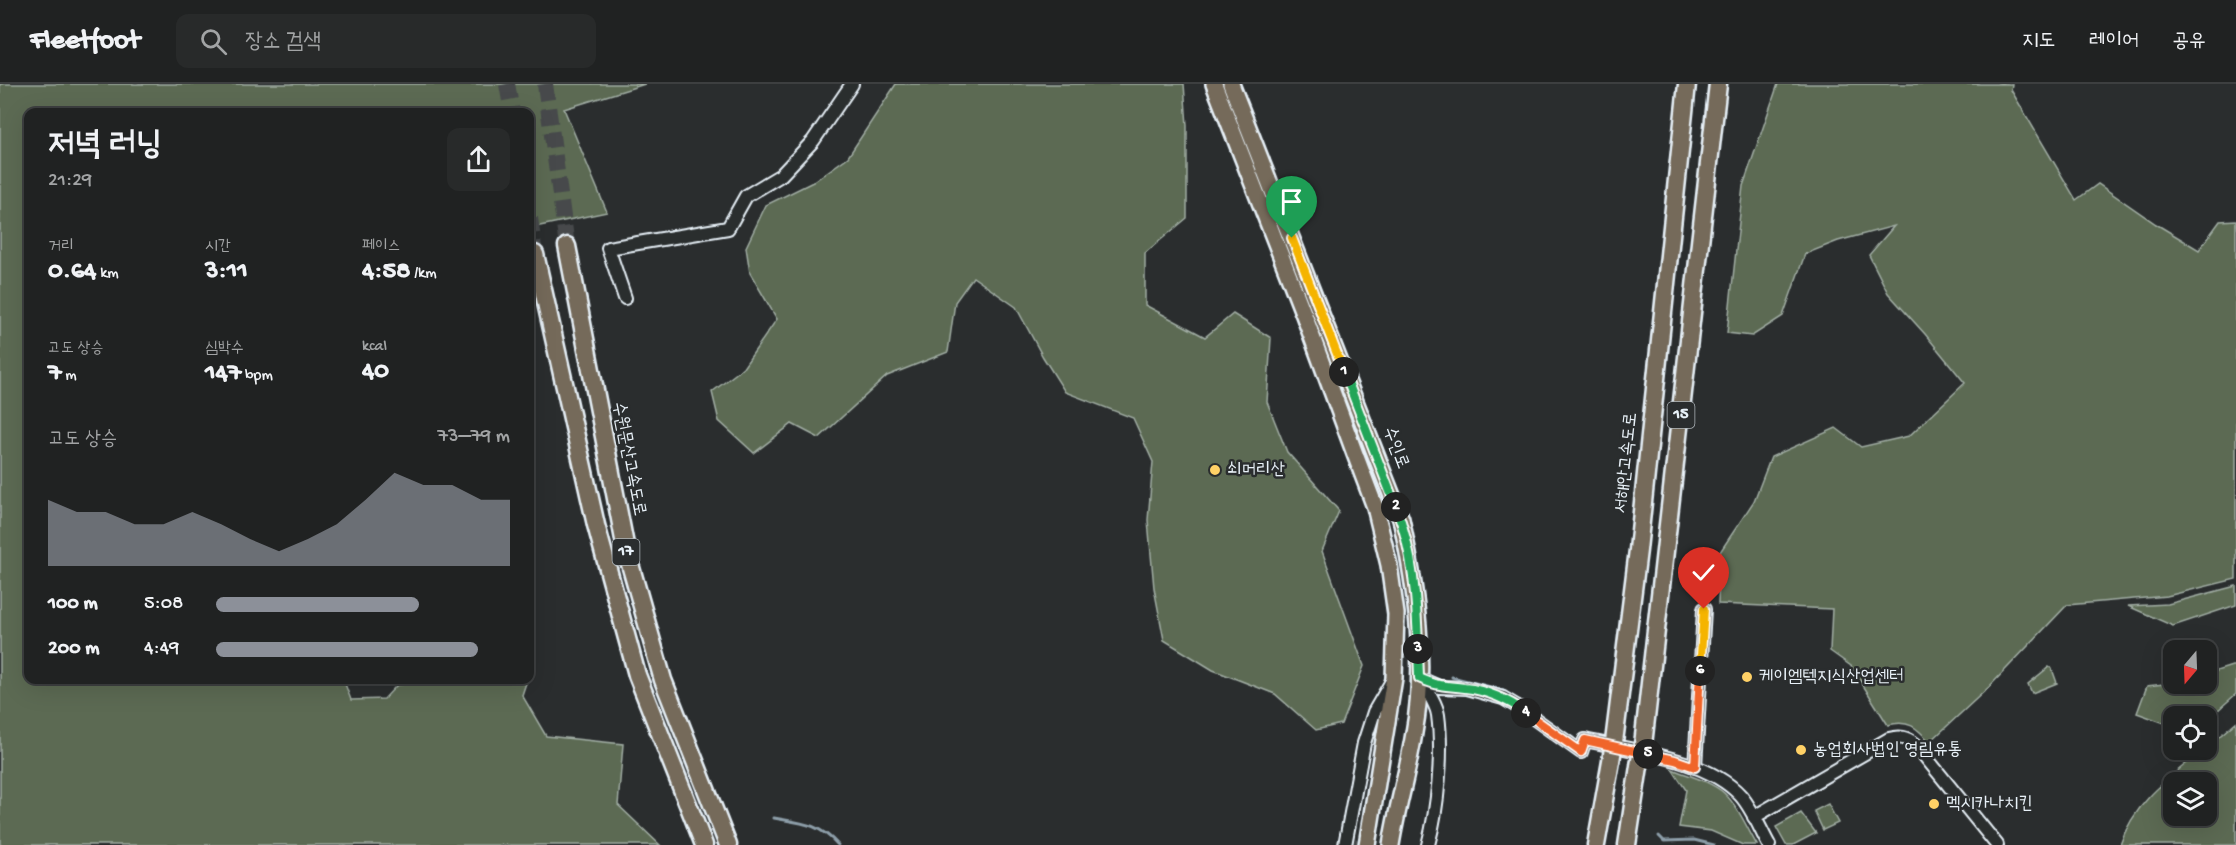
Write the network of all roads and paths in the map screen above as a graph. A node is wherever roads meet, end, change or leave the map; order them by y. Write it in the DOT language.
graph roads {
  1 [pos="852,84"];
  2 [pos="1214,84"];
  3 [pos="1231,84"];
  4 [pos="1687,84"];
  5 [pos="1718,84"];
  6 [pos="567,246"];
  7 [pos="535,254"];
  8 [pos="625,298"];
  9 [pos="1704,609"];
  10 [pos="1394,678"];
  11 [pos="1419,678"];
  12 [pos="1695,767"];
  13 [pos="1754,817"];
  14 [pos="1348,844"];
  15 [pos="704,845"];
  16 [pos="728,845"];
  17 [pos="1367,845"];
  18 [pos="1390,845"];
  19 [pos="1428,845"];
  20 [pos="1596,845"];
  21 [pos="1627,845"];
  22 [pos="1768,845"];
  23 [pos="1997,845"];
  1 -- 8 [label="street"];
  2 -- 10 [label="main road"];
  3 -- 11 [label="main road, 수인로"];
  4 -- 20 [label="highway, 서해안고속도로 / 15, bridge"];
  5 -- 21 [label="highway, 15, bridge"];
  6 -- 16 [label="highway, 수원문산고속도로 / 17"];
  7 -- 15 [label="highway, 17"];
  9 -- 12 [label="street"];
  10 -- 14 [label="street"];
  10 -- 17 [label="main road"];
  11 -- 12 [label="street"];
  11 -- 18 [label="main road, 수인로"];
  11 -- 19 [label="street"];
  12 -- 13 [label="street"];
  13 -- 22 [label="street"];
  13 -- 23 [label="street"];
}
